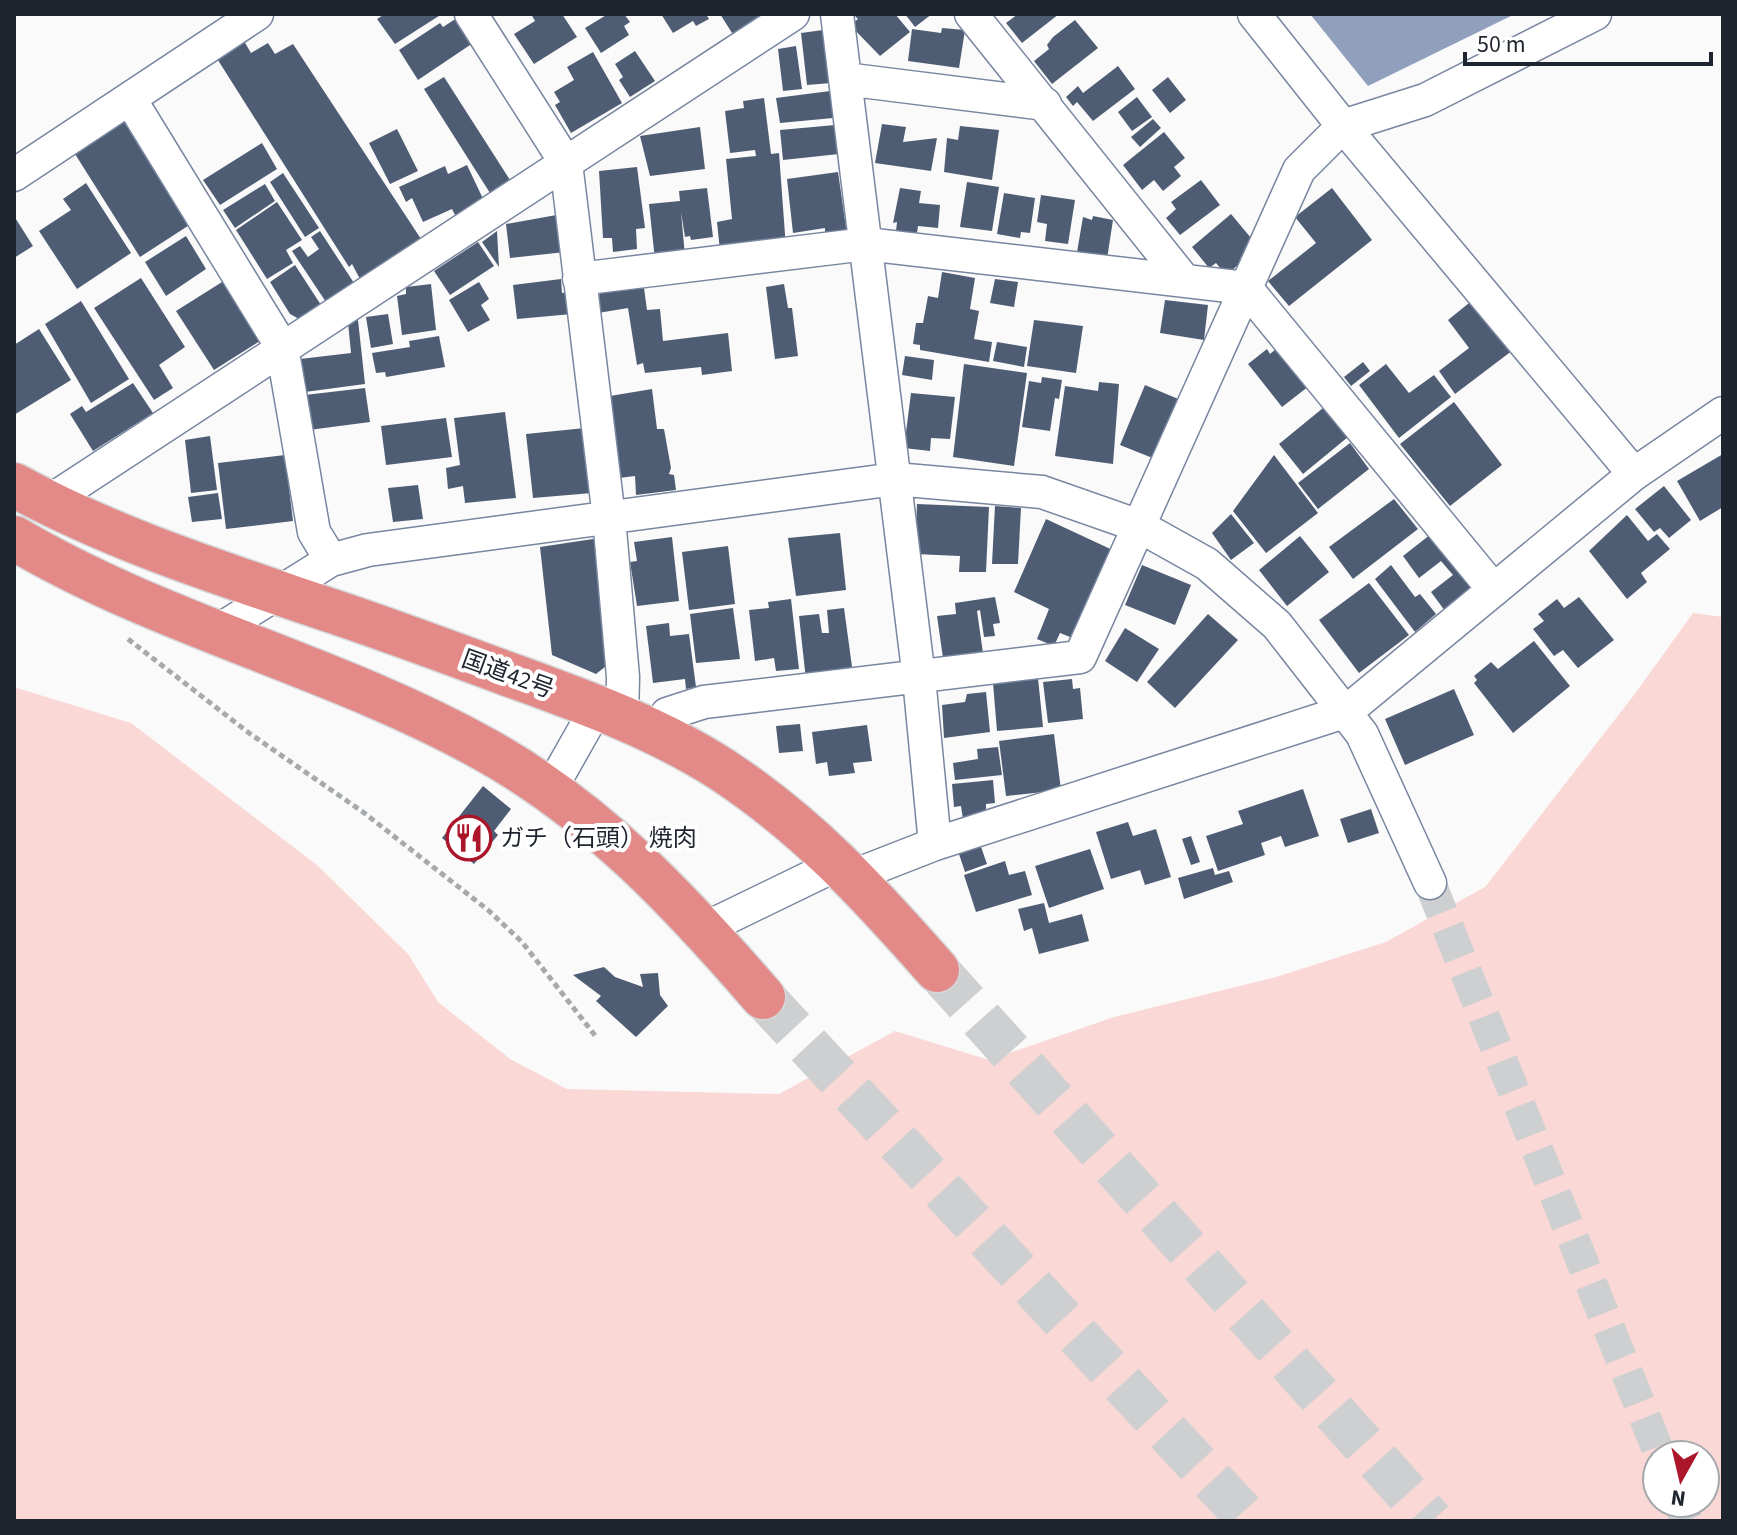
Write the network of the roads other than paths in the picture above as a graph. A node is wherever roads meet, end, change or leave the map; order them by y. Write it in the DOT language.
graph roads {
  1 [pos="257,14"];
  2 [pos="471,14"];
  3 [pos="793,14"];
  4 [pos="837,14"];
  5 [pos="971,14"];
  6 [pos="1254,14"];
  7 [pos="1595,14"];
  8 [pos="845,79"];
  9 [pos="130,99"];
  10 [pos="1045,104"];
  11 [pos="1343,126"];
  12 [pos="566,163"];
  13 [pos="14,175"];
  14 [pos="866,244"];
  15 [pos="579,279"];
  16 [pos="1184,280"];
  17 [pos="1246,288"];
  18 [pos="282,347"];
  19 [pos="1723,413"];
  20 [pos="1634,474"];
  21 [pos="895,479"];
  22 [pos="30,494"];
  23 [pos="609,518"];
  24 [pos="1139,526"];
  25 [pos="14,538"];
  26 [pos="331,560"];
  27 [pos="1494,590"];
  28 [pos="278,593"];
  29 [pos="214,633"];
  30 [pos="919,678"];
  31 [pos="625,719"];
  32 [pos="1355,722"];
  33 [pos="550,790"];
  34 [pos="935,844"];
  35 [pos="847,870"];
  36 [pos="1430,883"];
  37 [pos="704,929"];
  38 [pos="937,970"];
  39 [pos="763,997"];
  1 -- 9 [label="street"];
  2 -- 12 [label="street"];
  3 -- 12 [label="street"];
  4 -- 8 [label="street"];
  5 -- 10 [label="street"];
  6 -- 11 [label="street"];
  7 -- 11 [label="street"];
  8 -- 10 [label="street"];
  8 -- 14 [label="street"];
  9 -- 13 [label="street"];
  9 -- 18 [label="street"];
  10 -- 16 [label="street"];
  11 -- 17 [label="street"];
  11 -- 20 [label="street"];
  12 -- 15 [label="street"];
  12 -- 18 [label="street"];
  14 -- 15 [label="street"];
  14 -- 16 [label="street"];
  14 -- 21 [label="street"];
  15 -- 23 [label="street"];
  16 -- 17 [label="street"];
  17 -- 24 [label="street"];
  17 -- 27 [label="street"];
  18 -- 22 [label="street"];
  18 -- 26 [label="street"];
  19 -- 20 [label="street"];
  20 -- 27 [label="street"];
  21 -- 23 [label="street"];
  21 -- 24 [label="street"];
  21 -- 30 [label="street"];
  22 -- 28 [label="highway, 国道42号"];
  23 -- 26 [label="street"];
  23 -- 31 [label="street"];
  24 -- 30 [label="street"];
  24 -- 32 [label="street"];
  25 -- 29 [label="highway"];
  26 -- 28 [label="street"];
  27 -- 32 [label="street"];
  28 -- 29 [label="street"];
  28 -- 31 [label="highway, 国道42号"];
  29 -- 33 [label="highway"];
  30 -- 31 [label="street"];
  30 -- 34 [label="street"];
  31 -- 33 [label="street"];
  31 -- 35 [label="highway, 国道42号"];
  32 -- 34 [label="street"];
  32 -- 36 [label="street"];
  33 -- 37 [label="highway"];
  34 -- 35 [label="street"];
  35 -- 37 [label="street"];
  35 -- 38 [label="highway, 国道42号"];
  37 -- 39 [label="highway"];
}
